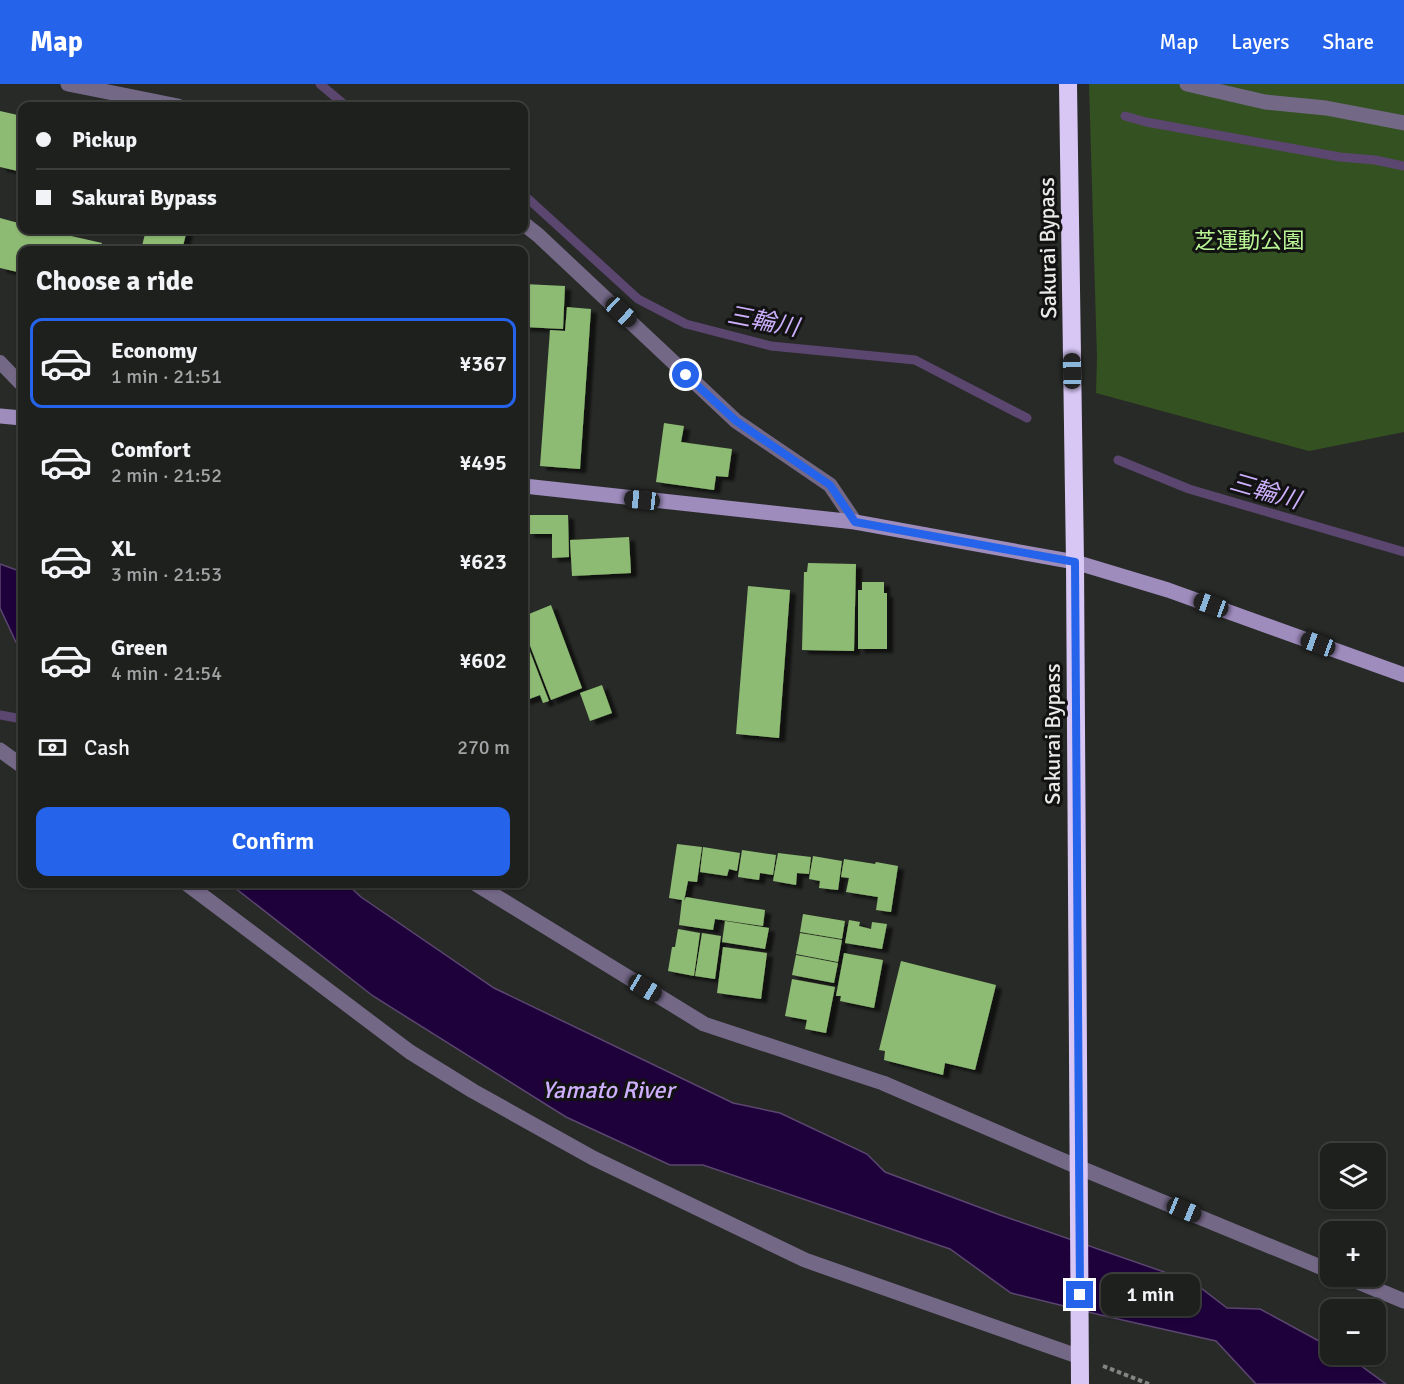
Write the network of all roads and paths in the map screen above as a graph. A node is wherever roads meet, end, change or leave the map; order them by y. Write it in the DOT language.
graph roads {
  1 [pos="68,84"];
  2 [pos="1068,84"];
  3 [pos="1187,84"];
  4 [pos="158,102"];
  5 [pos="1404,123"];
  6 [pos="528,227"];
  7 [pos="0,362"];
  8 [pos="18,381"];
  9 [pos="0,416"];
  10 [pos="18,418"];
  11 [pos="528,486"];
  12 [pos="855,522"];
  13 [pos="1075,562"];
  14 [pos="1404,675"];
  15 [pos="0,750"];
  16 [pos="18,763"];
  17 [pos="192,888"];
  18 [pos="483,888"];
  19 [pos="1078,1167"];
  20 [pos="1320,1267"];
  21 [pos="1370,1287"];
  22 [pos="1404,1301"];
  23 [pos="1080,1357"];
  24 [pos="1080,1384"];
  25 [pos="1149,1384"];
  1 -- 4 [label="street"];
  2 -- 13 [label="highway, Sakurai Bypass"];
  3 -- 5 [label="street"];
  6 -- 12 [label="street"];
  7 -- 8 [label="lane"];
  9 -- 10 [label="street"];
  11 -- 12 [label="street"];
  12 -- 13 [label="street"];
  13 -- 14 [label="street"];
  13 -- 19 [label="highway, Sakurai Bypass"];
  15 -- 16 [label="street"];
  17 -- 23 [label="street"];
  18 -- 19 [label="street"];
  19 -- 20 [label="street"];
  19 -- 23 [label="highway, Sakurai Bypass"];
  21 -- 22 [label="street"];
  23 -- 24 [label="highway, Sakurai Bypass"];
  23 -- 25 [label="path"];
}
